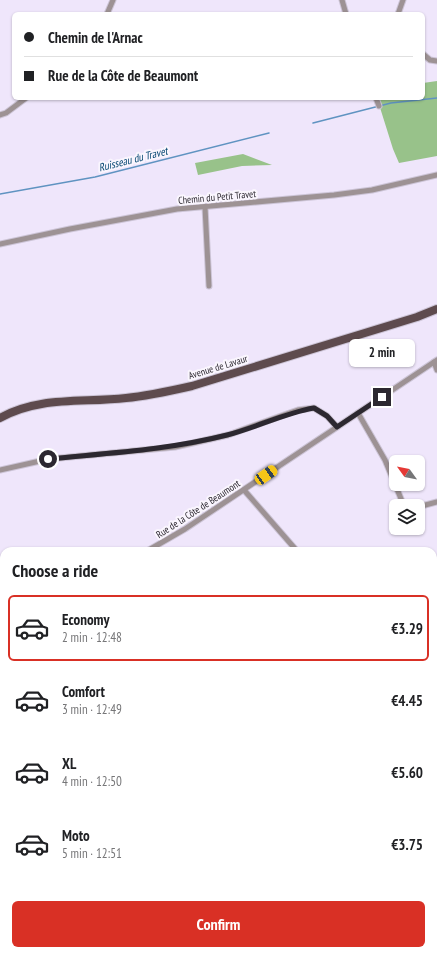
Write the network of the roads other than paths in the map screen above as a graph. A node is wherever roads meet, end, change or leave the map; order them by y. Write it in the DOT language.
graph roads {
  1 [pos="113,0"];
  2 [pos="342,0"];
  3 [pos="402,0"];
  4 [pos="108,12"];
  5 [pos="345,12"];
  6 [pos="399,12"];
  7 [pos="425,56"];
  8 [pos="437,61"];
  9 [pos="23,100"];
  10 [pos="377,100"];
  11 [pos="379,106"];
  12 [pos="0,115"];
  13 [pos="437,175"];
  14 [pos="205,207"];
  15 [pos="0,244"];
  16 [pos="209,286"];
  17 [pos="437,309"];
  18 [pos="436,361"];
  19 [pos="437,370"];
  20 [pos="358,414"];
  21 [pos="0,418"];
  22 [pos="337,427"];
  23 [pos="0,470"];
  24 [pos="244,490"];
  25 [pos="401,499"];
  26 [pos="437,502"];
  27 [pos="425,505"];
  28 [pos="155,547"];
  29 [pos="294,547"];
  1 -- 4 [label="street"];
  2 -- 5 [label="street"];
  3 -- 6 [label="street"];
  7 -- 8 [label="street"];
  9 -- 12 [label="street"];
  10 -- 11 [label="street"];
  13 -- 14 [label="street, Chemin du Petit Travet"];
  14 -- 15 [label="street, Chemin du Petit Travet"];
  14 -- 16 [label="street"];
  17 -- 21 [label="main road, Avenue de Lavaur"];
  18 -- 19 [label="street"];
  18 -- 20 [label="street, Rue de la Côte de Beaumont"];
  20 -- 22 [label="street, Rue de la Côte de Beaumont"];
  20 -- 25 [label="street"];
  22 -- 23 [label="street"];
  22 -- 24 [label="street, Rue de la Côte de Beaumont"];
  24 -- 28 [label="street, Rue de la Côte de Beaumont"];
  24 -- 29 [label="street"];
  26 -- 27 [label="street"];
}
